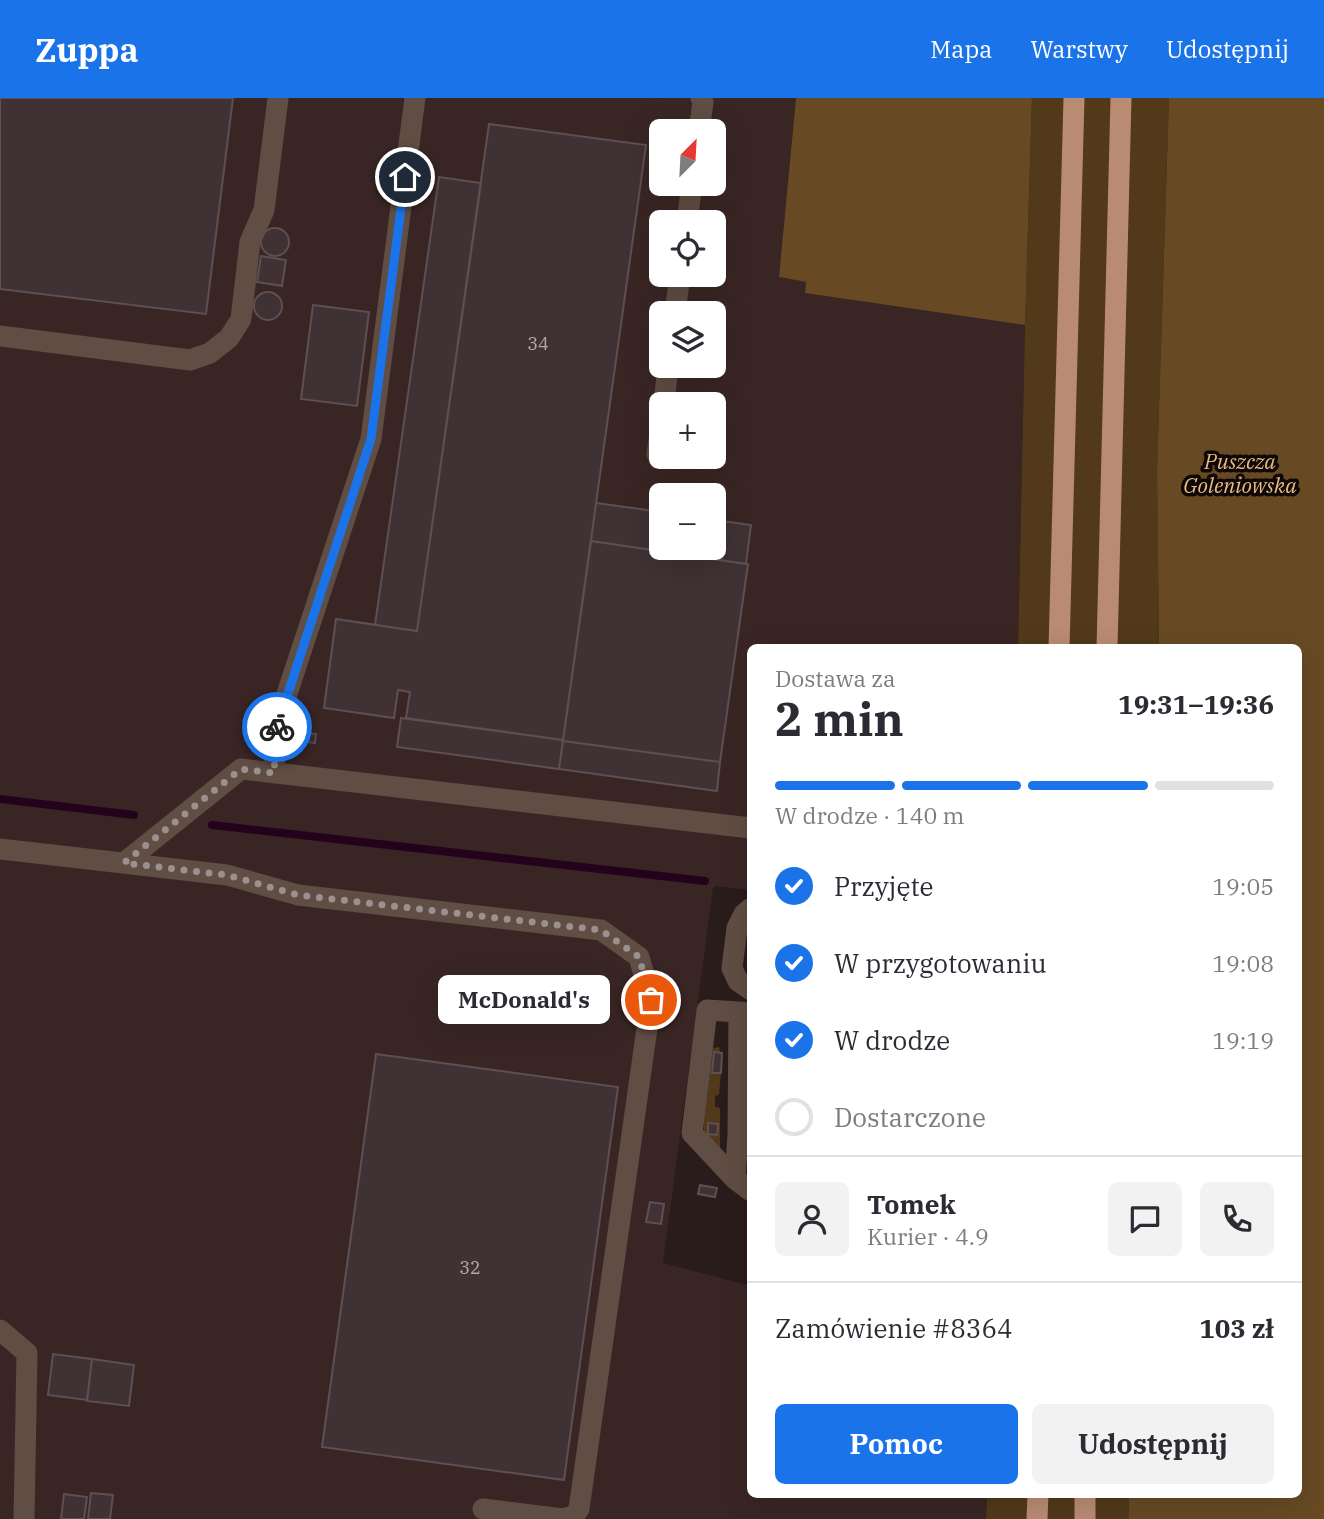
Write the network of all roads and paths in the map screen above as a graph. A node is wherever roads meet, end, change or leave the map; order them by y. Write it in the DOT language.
graph roads {
  1 [pos="278,98"];
  2 [pos="415,98"];
  3 [pos="701,98"];
  4 [pos="1074,98"];
  5 [pos="1121,98"];
  6 [pos="701,119"];
  7 [pos="0,336"];
  8 [pos="1059,644"];
  9 [pos="1107,644"];
  10 [pos="274,773"];
  11 [pos="747,828"];
  12 [pos="0,849"];
  13 [pos="124,863"];
  14 [pos="747,911"];
  15 [pos="747,987"];
  16 [pos="745,1012"];
  17 [pos="743,1185"];
  18 [pos="0,1330"];
  19 [pos="1038,1498"];
  20 [pos="1085,1498"];
  21 [pos="484,1508"];
  22 [pos="24,1519"];
  23 [pos="1037,1519"];
  24 [pos="1085,1519"];
  1 -- 7 [label="lane"];
  2 -- 10 [label="lane"];
  3 -- 6 [label="lane"];
  4 -- 8 [label="highway"];
  5 -- 9 [label="highway"];
  10 -- 11 [label="lane"];
  10 -- 13 [label="lane"];
  12 -- 13 [label="lane"];
  13 -- 21 [label="lane"];
  14 -- 15 [label="lane"];
  16 -- 17 [label="lane"];
  16 -- 17 [label="lane"];
  18 -- 22 [label="lane"];
  19 -- 23 [label="highway"];
  20 -- 24 [label="highway"];
}
